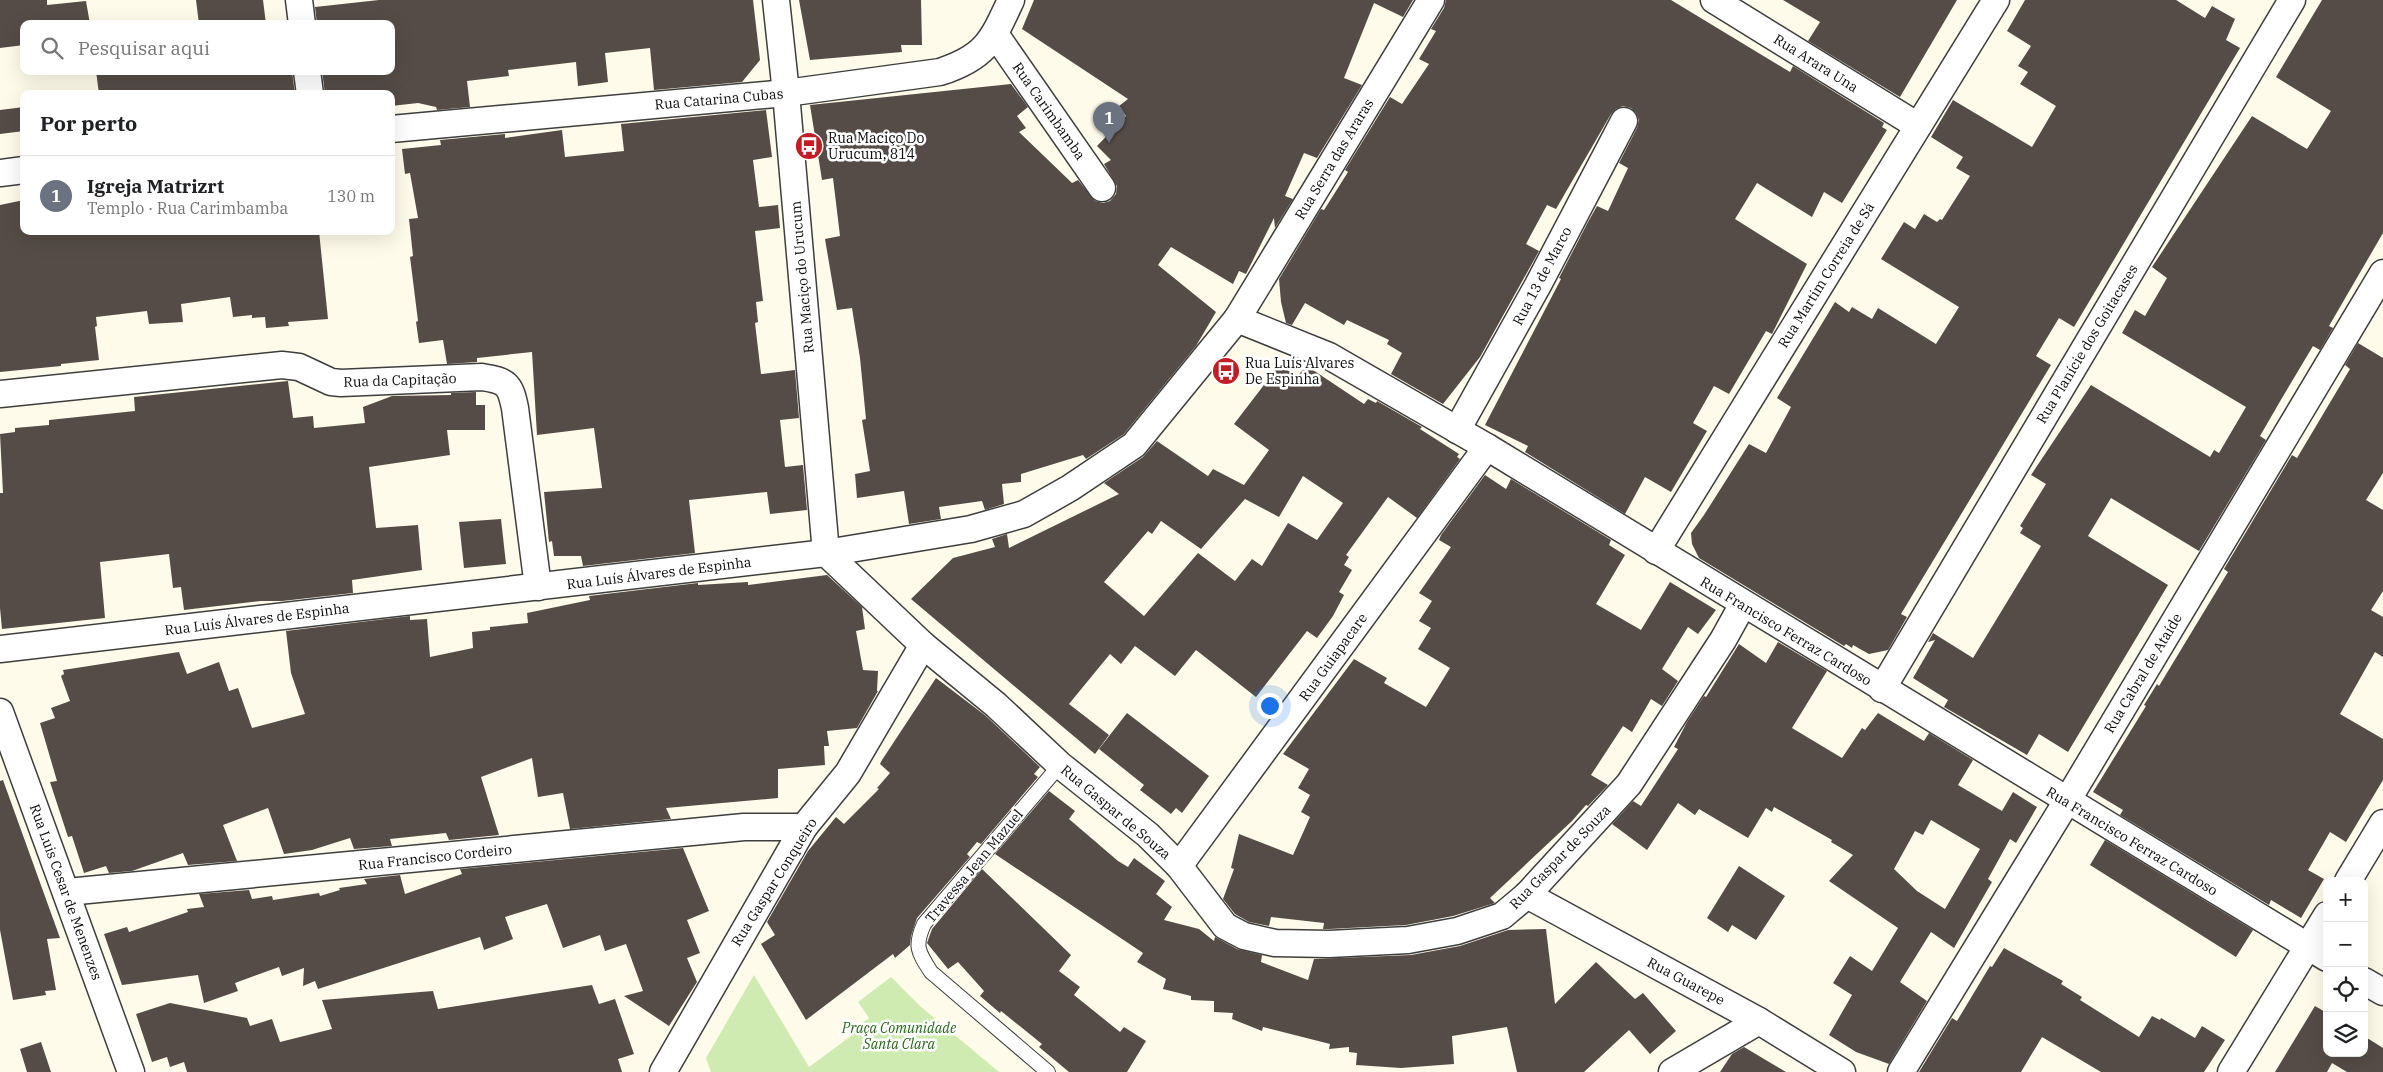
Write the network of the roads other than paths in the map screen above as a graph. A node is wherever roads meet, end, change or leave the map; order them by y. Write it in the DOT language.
graph roads {
  1 [pos="299,0"];
  2 [pos="776,0"];
  3 [pos="1011,0"];
  4 [pos="1432,0"];
  5 [pos="1714,0"];
  6 [pos="1996,0"];
  7 [pos="2292,0"];
  8 [pos="302,20"];
  9 [pos="996,34"];
  10 [pos="308,75"];
  11 [pos="309,90"];
  12 [pos="786,93"];
  13 [pos="1624,121"];
  14 [pos="1918,126"];
  15 [pos="395,129"];
  16 [pos="20,170"];
  17 [pos="0,172"];
  18 [pos="1102,188"];
  19 [pos="2383,273"];
  20 [pos="1237,318"];
  21 [pos="0,394"];
  22 [pos="1457,430"];
  23 [pos="1487,447"];
  24 [pos="1656,551"];
  25 [pos="826,553"];
  26 [pos="538,587"];
  27 [pos="1743,604"];
  28 [pos="923,645"];
  29 [pos="0,649"];
  30 [pos="1882,689"];
  31 [pos="0,712"];
  32 [pos="1060,765"];
  33 [pos="2067,801"];
  34 [pos="2383,823"];
  35 [pos="804,827"];
  36 [pos="1179,866"];
  37 [pos="2350,877"];
  38 [pos="67,892"];
  39 [pos="1527,895"];
  40 [pos="2325,922"];
  41 [pos="2317,953"];
  42 [pos="2368,983"];
  43 [pos="2383,992"];
  44 [pos="1759,1021"];
  45 [pos="131,1072"];
  46 [pos="663,1072"];
  47 [pos="1048,1072"];
  48 [pos="1672,1072"];
  49 [pos="1842,1072"];
  50 [pos="1901,1072"];
  51 [pos="2231,1072"];
  1 -- 8 [label="street"];
  2 -- 12 [label="street, Rua Maciço do Urucum"];
  3 -- 9 [label="street, Rua Catarina Cubas"];
  4 -- 20 [label="street, Rua Serra das Araras"];
  5 -- 14 [label="street, Rua Arara Una"];
  6 -- 14 [label="street, Rua Martim Correia de Sá"];
  7 -- 30 [label="street, Rua Planície dos Goitacases"];
  9 -- 12 [label="street, Rua Catarina Cubas"];
  9 -- 18 [label="street, Rua Carimbamba"];
  10 -- 11 [label="street"];
  12 -- 15 [label="street, Rua Catarina Cubas"];
  12 -- 25 [label="street, Rua Maciço do Urucum"];
  13 -- 22 [label="street, Rua 13 de Marco"];
  14 -- 24 [label="street, Rua Martim Correia de Sá"];
  16 -- 17 [label="street"];
  19 -- 33 [label="street, Rua Cabral de Ataíde"];
  20 -- 22 [label="street, Rua Francisco Ferraz Cardoso"];
  20 -- 25 [label="street, Rua Luís Álvares de Espinha"];
  21 -- 26 [label="street, Rua da Capitação"];
  22 -- 23 [label="street, Rua Francisco Ferraz Cardoso"];
  23 -- 24 [label="street, Rua Francisco Ferraz Cardoso"];
  23 -- 36 [label="street, Rua Guiapacare"];
  24 -- 27 [label="street, Rua Francisco Ferraz Cardoso"];
  25 -- 26 [label="street, Rua Luís Álvares de Espinha"];
  25 -- 28 [label="street, Rua Gaspar de Souza"];
  26 -- 29 [label="street, Rua Luís Álvares de Espinha"];
  27 -- 30 [label="street, Rua Francisco Ferraz Cardoso"];
  27 -- 39 [label="street, Rua Gaspar de Souza"];
  28 -- 32 [label="street, Rua Gaspar de Souza"];
  28 -- 35 [label="street, Rua Gaspar Conqueiro"];
  30 -- 33 [label="street, Rua Francisco Ferraz Cardoso"];
  31 -- 38 [label="street, Rua Luis Cesar de Menenzes"];
  32 -- 36 [label="street, Rua Gaspar de Souza"];
  32 -- 47 [label="lane, Travessa Jean Mazuel"];
  33 -- 41 [label="street, Rua Francisco Ferraz Cardoso"];
  33 -- 50 [label="street, Rua Cabral de Ataíde"];
  34 -- 37 [label="street"];
  35 -- 38 [label="street, Rua Francisco Cordeiro"];
  35 -- 46 [label="street, Rua Gaspar Conqueiro"];
  36 -- 39 [label="street, Rua Gaspar de Souza"];
  38 -- 45 [label="street, Rua Luis Cesar de Menenzes"];
  39 -- 44 [label="street, Rua Guarepe"];
  40 -- 41 [label="street"];
  41 -- 51 [label="street"];
  42 -- 43 [label="street"];
  44 -- 48 [label="street"];
  44 -- 49 [label="street, Rua Guarepe"];
}
